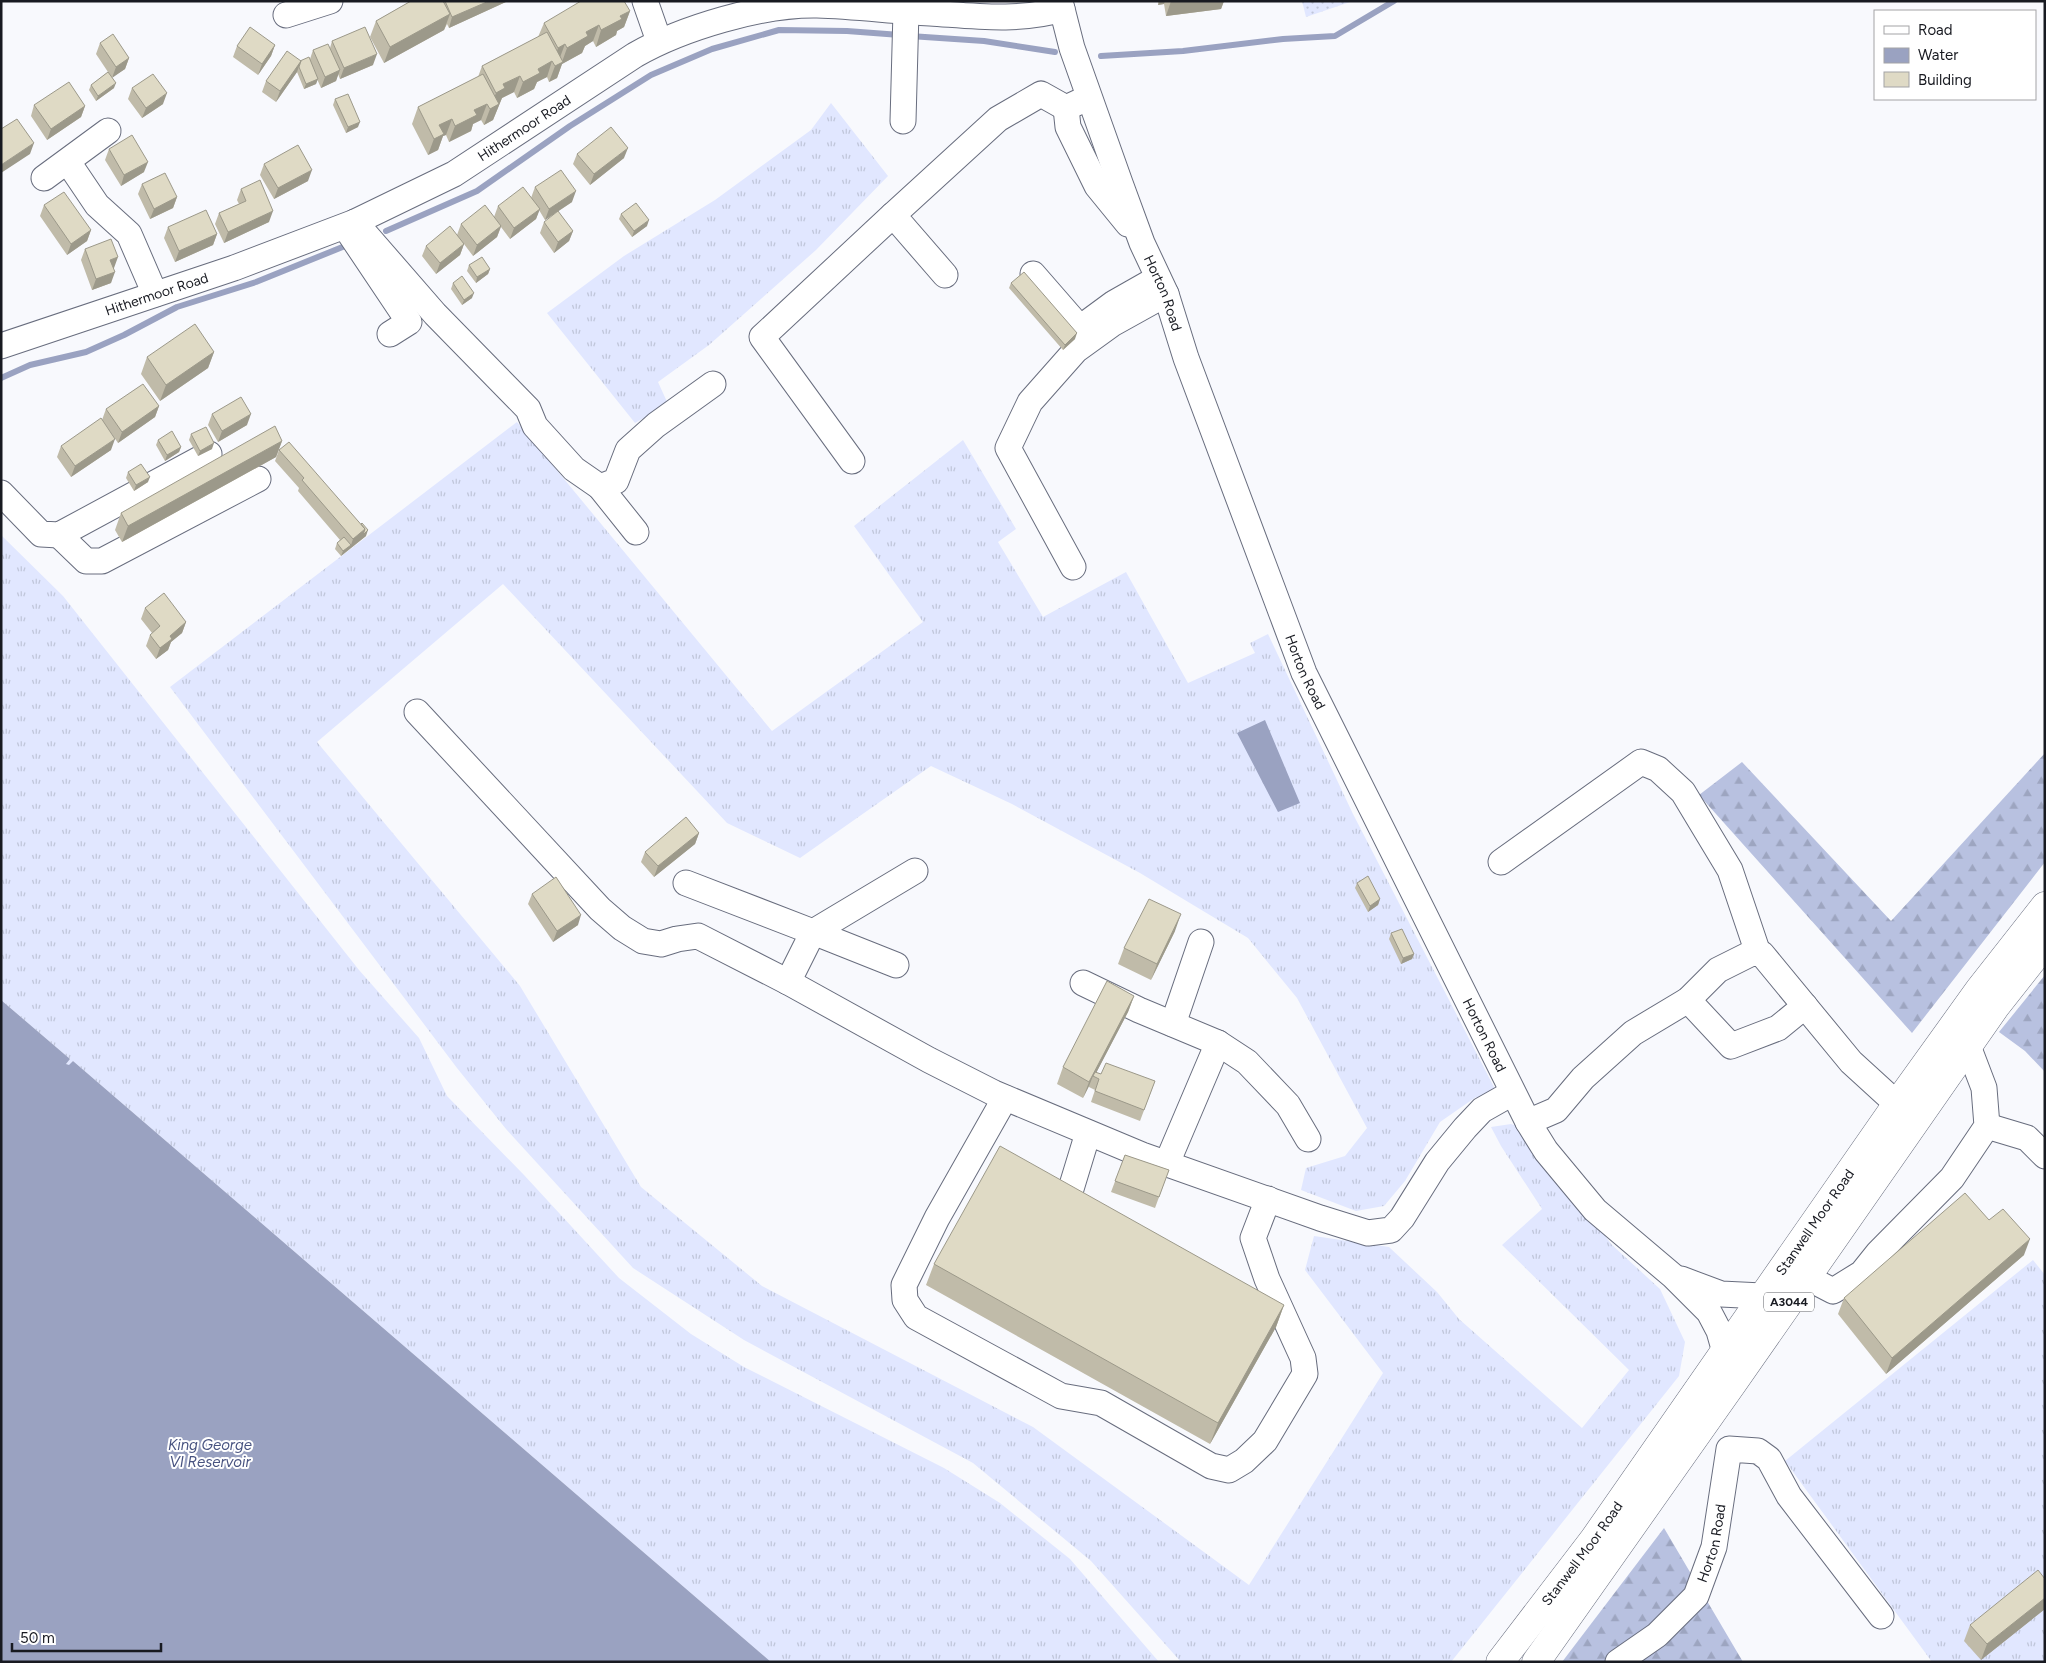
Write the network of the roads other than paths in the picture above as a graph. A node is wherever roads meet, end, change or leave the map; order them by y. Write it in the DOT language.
graph roads {
  1 [pos="645,1"];
  2 [pos="319,3"];
  3 [pos="816,3"];
  4 [pos="1061,5"];
  5 [pos="286,14"];
  6 [pos="905,26"];
  7 [pos="659,41"];
  8 [pos="1090,98"];
  9 [pos="1066,108"];
  10 [pos="903,121"];
  11 [pos="108,131"];
  12 [pos="68,162"];
  13 [pos="44,178"];
  14 [pos="893,215"];
  15 [pos="350,224"];
  16 [pos="1142,243"];
  17 [pos="1033,274"];
  18 [pos="945,275"];
  19 [pos="1162,286"];
  20 [pos="155,294"];
  21 [pos="390,334"];
  22 [pos="1,346"];
  23 [pos="713,384"];
  24 [pos="209,454"];
  25 [pos="852,462"];
  26 [pos="258,479"];
  27 [pos="600,487"];
  28 [pos="1,494"];
  29 [pos="636,532"];
  30 [pos="59,535"];
  31 [pos="1073,567"];
  32 [pos="417,712"];
  33 [pos="1501,862"];
  34 [pos="915,871"];
  35 [pos="686,883"];
  36 [pos="2045,906"];
  37 [pos="812,932"];
  38 [pos="1201,942"];
  39 [pos="2045,944"];
  40 [pos="1758,953"];
  41 [pos="896,965"];
  42 [pos="788,982"];
  43 [pos="1083,983"];
  44 [pos="1688,1000"];
  45 [pos="1805,1006"];
  46 [pos="1173,1024"];
  47 [pos="1218,1043"];
  48 [pos="1968,1046"];
  49 [pos="1512,1093"];
  50 [pos="1005,1098"];
  51 [pos="1897,1104"];
  52 [pos="1528,1122"];
  53 [pos="1987,1126"];
  54 [pos="1088,1133"];
  55 [pos="1308,1139"];
  56 [pos="2045,1156"];
  57 [pos="1167,1163"];
  58 [pos="1070,1192"];
  59 [pos="1268,1199"];
  60 [pos="1674,1276"];
  61 [pos="1806,1277"];
  62 [pos="1762,1296"];
  63 [pos="1725,1352"];
  64 [pos="1881,1616"];
  65 [pos="1500,1662"];
  66 [pos="1536,1662"];
  67 [pos="1618,1662"];
  1 -- 7 [label="street"];
  2 -- 5 [label="street"];
  3 -- 6 [label="street, Hithermoor Road"];
  3 -- 7 [label="street, Hithermoor Road"];
  4 -- 6 [label="street, Hithermoor Road"];
  4 -- 8 [label="street, Horton Road"];
  6 -- 10 [label="street"];
  7 -- 15 [label="street, Hithermoor Road"];
  8 -- 9 [label="street"];
  8 -- 16 [label="street, Horton Road"];
  9 -- 14 [label="street"];
  9 -- 16 [label="street"];
  11 -- 12 [label="street"];
  12 -- 13 [label="street"];
  12 -- 20 [label="street"];
  14 -- 18 [label="street"];
  14 -- 25 [label="street"];
  15 -- 20 [label="street, Hithermoor Road"];
  15 -- 21 [label="street"];
  15 -- 27 [label="street"];
  16 -- 19 [label="street, Horton Road"];
  17 -- 19 [label="street"];
  19 -- 31 [label="street"];
  19 -- 49 [label="street, Horton Road"];
  20 -- 22 [label="street, Hithermoor Road"];
  23 -- 27 [label="street"];
  24 -- 30 [label="street"];
  26 -- 30 [label="street"];
  27 -- 29 [label="street"];
  28 -- 30 [label="street"];
  32 -- 42 [label="street"];
  33 -- 40 [label="street"];
  34 -- 37 [label="street"];
  35 -- 37 [label="street"];
  36 -- 51 [label="main road, Stanwell Moor Road / A3044"];
  37 -- 41 [label="street"];
  37 -- 42 [label="street"];
  38 -- 46 [label="street"];
  39 -- 48 [label="main road, Stanwell Moor Road / A3044"];
  40 -- 44 [label="street"];
  40 -- 45 [label="street"];
  42 -- 50 [label="street"];
  43 -- 46 [label="street"];
  44 -- 45 [label="street"];
  44 -- 52 [label="street"];
  45 -- 51 [label="street"];
  46 -- 47 [label="street"];
  47 -- 55 [label="street"];
  47 -- 57 [label="street"];
  48 -- 53 [label="street"];
  48 -- 61 [label="main road, Stanwell Moor Road / A3044"];
  49 -- 52 [label="street, Horton Road"];
  49 -- 59 [label="street"];
  50 -- 54 [label="street"];
  50 -- 59 [label="street"];
  51 -- 62 [label="main road, Stanwell Moor Road / A3044"];
  52 -- 60 [label="street, Horton Road"];
  53 -- 56 [label="street"];
  53 -- 61 [label="street"];
  54 -- 57 [label="street"];
  54 -- 58 [label="street"];
  57 -- 59 [label="street"];
  60 -- 62 [label="street, Horton Road"];
  60 -- 63 [label="street, Horton Road"];
  61 -- 66 [label="main road, Stanwell Moor Road / A3044"];
  62 -- 63 [label="main road, Stanwell Moor Road / A3044"];
  63 -- 65 [label="main road, Stanwell Moor Road / A3044"];
  64 -- 67 [label="street, Horton Road"];
}
